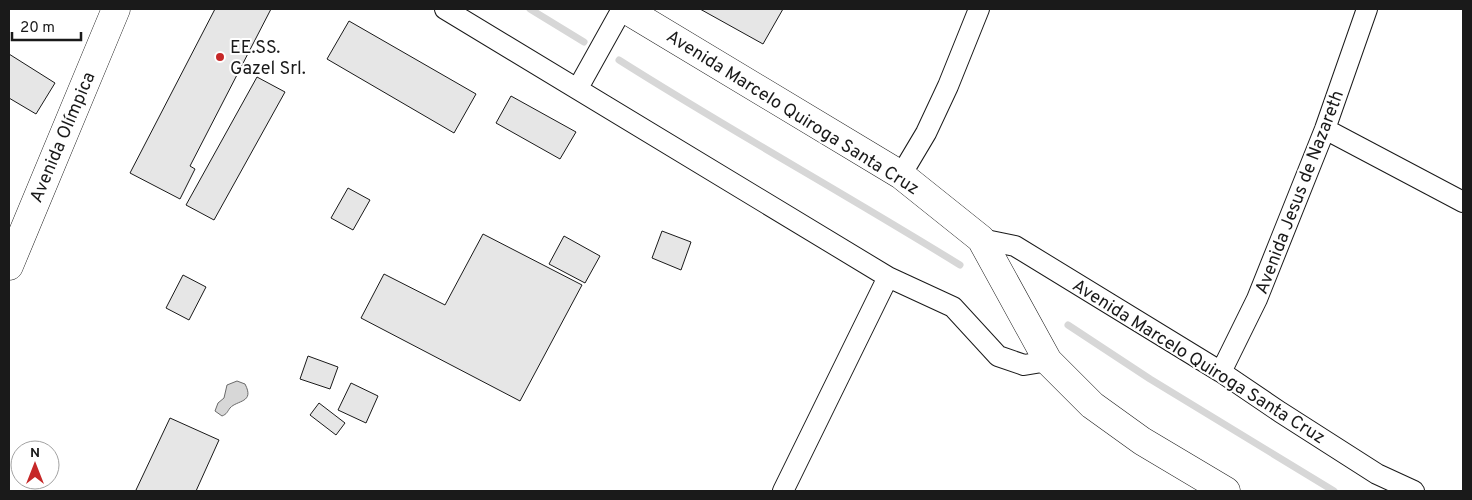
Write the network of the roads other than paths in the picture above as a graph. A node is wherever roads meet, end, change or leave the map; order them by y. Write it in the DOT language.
graph roads {
  1 [pos="116,9"];
  2 [pos="445,9"];
  3 [pos="623,9"];
  4 [pos="979,9"];
  5 [pos="1367,9"];
  6 [pos="578,88"];
  7 [pos="1325,129"];
  8 [pos="901,175"];
  9 [pos="1463,202"];
  10 [pos="981,239"];
  11 [pos="9,266"];
  12 [pos="888,277"];
  13 [pos="1048,361"];
  14 [pos="1222,372"];
  15 [pos="783,491"];
  16 [pos="1226,491"];
  17 [pos="1414,491"];
  1 -- 11 [label="main road, Avenida Olímpica"];
  2 -- 6 [label="street"];
  3 -- 6 [label="street"];
  3 -- 8 [label="main road, Avenida Marcelo Quiroga Santa Cruz"];
  4 -- 8 [label="street"];
  5 -- 7 [label="street, Avenida Jesus de Nazareth"];
  6 -- 12 [label="street"];
  7 -- 9 [label="street"];
  7 -- 14 [label="street, Avenida Jesus de Nazareth"];
  8 -- 10 [label="main road, Avenida Marcelo Quiroga Santa Cruz"];
  10 -- 13 [label="main road, Avenida Marcelo Quiroga Santa Cruz"];
  10 -- 14 [label="street, Avenida Marcelo Quiroga Santa Cruz"];
  12 -- 13 [label="street"];
  12 -- 15 [label="street"];
  13 -- 16 [label="main road, Avenida Marcelo Quiroga Santa Cruz"];
  14 -- 17 [label="street, Avenida Marcelo Quiroga Santa Cruz"];
}
